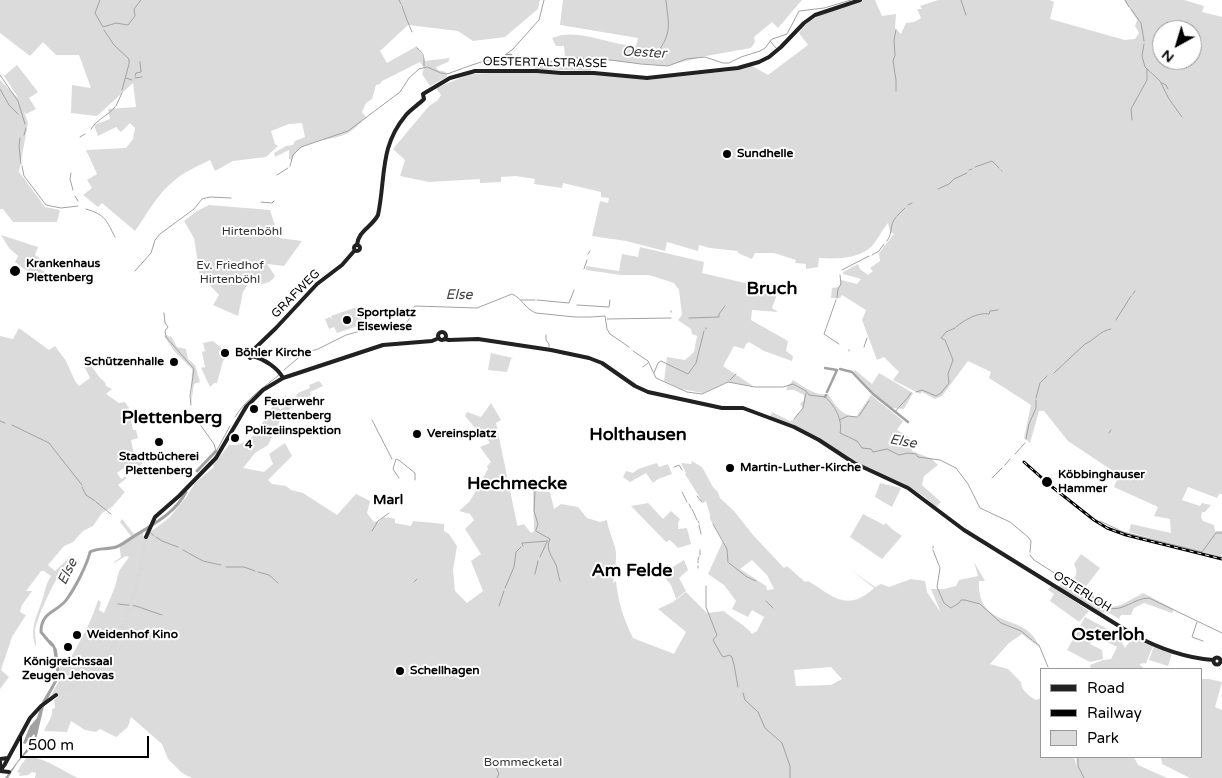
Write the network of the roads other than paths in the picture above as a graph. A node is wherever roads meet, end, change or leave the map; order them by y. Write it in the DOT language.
graph roads {
  1 [pos="860,0"];
  2 [pos="378,214"];
  3 [pos="439,338"];
  4 [pos="444,339"];
  5 [pos="277,370"];
  6 [pos="282,371"];
  7 [pos="294,374"];
  8 [pos="283,378"];
  9 [pos="146,537"];
  10 [pos="1221,661"];
  11 [pos="56,696"];
  12 [pos="10,756"];
  13 [pos="0,771"];
  14 [pos="8,772"];
  1 -- 2 [label="main road, OESTERTALSTRASSE"];
  2 -- 5 [label="main road, GRAFWEG"];
  3 -- 4 [label="main road"];
  3 -- 4 [label="main road"];
  3 -- 7 [label="main road"];
  4 -- 10 [label="main road, OSTERLOH"];
  5 -- 6 [label="main road"];
  5 -- 8 [label="main road"];
  6 -- 7 [label="main road"];
  6 -- 8 [label="main road"];
  7 -- 8 [label="main road"];
  8 -- 9 [label="main road"];
  11 -- 12 [label="main road"];
  12 -- 13 [label="main road"];
  12 -- 13 [label="main road"];
  13 -- 14 [label="main road"];
}
